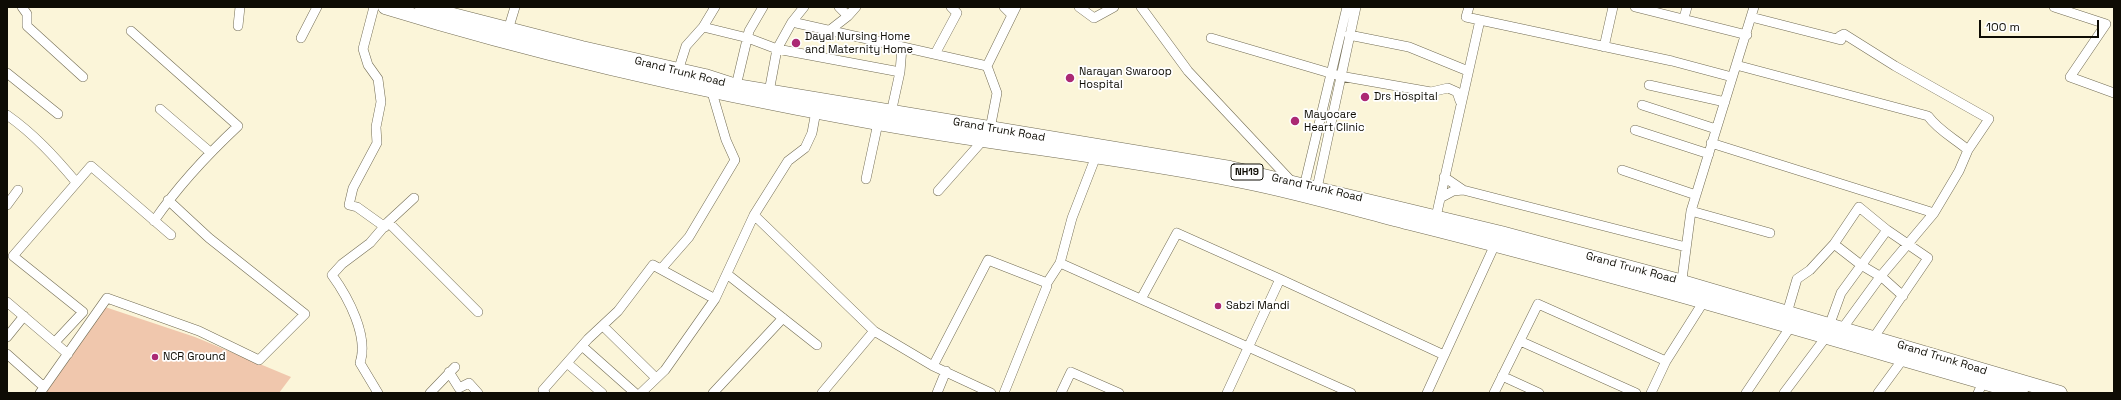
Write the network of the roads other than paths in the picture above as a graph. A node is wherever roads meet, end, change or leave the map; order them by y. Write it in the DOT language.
graph roads {
  1 [pos="22,7"];
  2 [pos="240,7"];
  3 [pos="317,7"];
  4 [pos="374,7"];
  5 [pos="385,7"];
  6 [pos="422,7"];
  7 [pos="515,7"];
  8 [pos="715,7"];
  9 [pos="763,7"];
  10 [pos="804,7"];
  11 [pos="840,7"];
  12 [pos="856,7"];
  13 [pos="951,7"];
  14 [pos="1004,7"];
  15 [pos="1079,7"];
  16 [pos="1114,7"];
  17 [pos="1141,7"];
  18 [pos="1347,7"];
  19 [pos="1356,7"];
  20 [pos="1469,7"];
  21 [pos="1613,7"];
  22 [pos="1635,7"];
  23 [pos="1687,7"];
  24 [pos="1754,7"];
  25 [pos="2054,7"];
  26 [pos="1014,11"];
  27 [pos="848,16"];
  28 [pos="1751,17"];
  29 [pos="1684,18"];
  30 [pos="1480,20"];
  31 [pos="792,22"];
  32 [pos="238,26"];
  33 [pos="703,27"];
  34 [pos="131,30"];
  35 [pos="508,30"];
  36 [pos="830,30"];
  37 [pos="1350,35"];
  38 [pos="1747,35"];
  39 [pos="301,38"];
  40 [pos="748,38"];
  41 [pos="1211,38"];
  42 [pos="902,47"];
  43 [pos="1604,47"];
  44 [pos="777,49"];
  45 [pos="935,54"];
  46 [pos="987,66"];
  47 [pos="1736,66"];
  48 [pos="678,71"];
  49 [pos="1468,71"];
  50 [pos="900,72"];
  51 [pos="7,73"];
  52 [pos="1330,73"];
  53 [pos="1340,76"];
  54 [pos="83,77"];
  55 [pos="1732,77"];
  56 [pos="1649,85"];
  57 [pos="736,86"];
  58 [pos="711,89"];
  59 [pos="769,92"];
  60 [pos="2114,93"];
  61 [pos="1460,102"];
  62 [pos="1725,102"];
  63 [pos="1642,105"];
  64 [pos="160,109"];
  65 [pos="816,111"];
  66 [pos="891,113"];
  67 [pos="58,114"];
  68 [pos="7,115"];
  69 [pos="878,123"];
  70 [pos="1716,129"];
  71 [pos="1635,130"];
  72 [pos="987,134"];
  73 [pos="1711,143"];
  74 [pos="1968,150"];
  75 [pos="210,152"];
  76 [pos="1098,152"];
  77 [pos="1709,154"];
  78 [pos="1622,170"];
  79 [pos="1444,177"];
  80 [pos="866,179"];
  81 [pos="76,182"];
  82 [pos="1306,189"];
  83 [pos="18,190"];
  84 [pos="1463,190"];
  85 [pos="938,191"];
  86 [pos="1696,195"];
  87 [pos="414,198"];
  88 [pos="1440,198"];
  89 [pos="168,200"];
  90 [pos="7,205"];
  91 [pos="1691,211"];
  92 [pos="1934,213"];
  93 [pos="754,215"];
  94 [pos="1436,217"];
  95 [pos="154,222"];
  96 [pos="386,225"];
  97 [pos="1888,230"];
  98 [pos="1770,233"];
  99 [pos="171,234"];
  100 [pos="1498,239"];
  101 [pos="1834,244"];
  102 [pos="1908,244"];
  103 [pos="1686,247"];
  104 [pos="1060,263"];
  105 [pos="1861,265"];
  106 [pos="661,270"];
  107 [pos="727,274"];
  108 [pos="1880,277"];
  109 [pos="1280,279"];
  110 [pos="1047,286"];
  111 [pos="1681,288"];
  112 [pos="1903,296"];
  113 [pos="715,299"];
  114 [pos="1141,299"];
  115 [pos="1704,301"];
  116 [pos="7,302"];
  117 [pos="478,312"];
  118 [pos="24,316"];
  119 [pos="783,318"];
  120 [pos="1789,319"];
  121 [pos="603,326"];
  122 [pos="874,331"];
  123 [pos="1833,331"];
  124 [pos="7,337"];
  125 [pos="1874,338"];
  126 [pos="1520,340"];
  127 [pos="55,342"];
  128 [pos="817,345"];
  129 [pos="582,346"];
  130 [pos="1247,346"];
  131 [pos="7,354"];
  132 [pos="68,354"];
  133 [pos="1444,355"];
  134 [pos="1903,359"];
  135 [pos="1666,361"];
  136 [pos="567,363"];
  137 [pos="933,366"];
  138 [pos="946,372"];
  139 [pos="1502,376"];
  140 [pos="656,378"];
  141 [pos="1980,388"];
  142 [pos="42,390"];
  143 [pos="378,393"];
  144 [pos="430,393"];
  145 [pos="478,393"];
  146 [pos="545,393"];
  147 [pos="602,393"];
  148 [pos="635,393"];
  149 [pos="641,393"];
  150 [pos="713,393"];
  151 [pos="822,393"];
  152 [pos="937,393"];
  153 [pos="991,393"];
  154 [pos="1004,393"];
  155 [pos="1061,393"];
  156 [pos="1119,393"];
  157 [pos="1227,393"];
  158 [pos="1351,393"];
  159 [pos="1427,393"];
  160 [pos="1494,393"];
  161 [pos="1540,393"];
  162 [pos="1636,393"];
  163 [pos="1651,393"];
  164 [pos="1746,393"];
  165 [pos="1784,393"];
  166 [pos="1878,393"];
  167 [pos="2021,393"];
  168 [pos="2060,393"];
  1 -- 54 [label="street"];
  2 -- 32 [label="street"];
  3 -- 39 [label="street"];
  4 -- 96 [label="street"];
  5 -- 58 [label="highway, Grand Trunk Road / NH19"];
  6 -- 35 [label="highway, Grand Trunk Road / NH19"];
  7 -- 35 [label="street"];
  8 -- 33 [label="street"];
  9 -- 40 [label="street"];
  10 -- 31 [label="street"];
  11 -- 27 [label="street"];
  12 -- 27 [label="street"];
  13 -- 45 [label="street"];
  14 -- 26 [label="street"];
  15 -- 16 [label="street"];
  17 -- 82 [label="street"];
  18 -- 52 [label="street"];
  19 -- 37 [label="street"];
  20 -- 30 [label="street"];
  21 -- 43 [label="street"];
  22 -- 29 [label="street"];
  23 -- 29 [label="street"];
  24 -- 28 [label="street"];
  25 -- 60 [label="street"];
  26 -- 46 [label="street"];
  27 -- 36 [label="street"];
  28 -- 38 [label="street"];
  28 -- 74 [label="street"];
  29 -- 38 [label="street"];
  30 -- 43 [label="street"];
  30 -- 49 [label="street"];
  31 -- 36 [label="street"];
  31 -- 44 [label="street"];
  33 -- 40 [label="street"];
  33 -- 48 [label="street"];
  34 -- 75 [label="street"];
  35 -- 48 [label="highway, Grand Trunk Road / NH19"];
  36 -- 42 [label="street"];
  37 -- 49 [label="street"];
  37 -- 53 [label="street"];
  38 -- 47 [label="street"];
  40 -- 44 [label="street"];
  40 -- 57 [label="street"];
  41 -- 52 [label="street"];
  42 -- 45 [label="street"];
  42 -- 50 [label="street"];
  43 -- 55 [label="street"];
  44 -- 50 [label="street"];
  44 -- 59 [label="street"];
  45 -- 46 [label="street"];
  46 -- 72 [label="street"];
  47 -- 55 [label="street"];
  47 -- 74 [label="street"];
  48 -- 57 [label="highway, Grand Trunk Road / NH19"];
  49 -- 61 [label="street"];
  50 -- 66 [label="street"];
  51 -- 67 [label="street"];
  52 -- 53 [label="street"];
  52 -- 82 [label="street"];
  53 -- 61 [label="street"];
  53 -- 82 [label="street"];
  55 -- 62 [label="street"];
  56 -- 62 [label="street"];
  57 -- 59 [label="highway, Grand Trunk Road / NH19"];
  58 -- 65 [label="highway, Grand Trunk Road / NH19"];
  58 -- 106 [label="street"];
  59 -- 66 [label="highway, Grand Trunk Road / NH19"];
  61 -- 79 [label="street"];
  62 -- 70 [label="street"];
  63 -- 70 [label="street"];
  64 -- 75 [label="street"];
  65 -- 69 [label="highway, Grand Trunk Road / NH19"];
  65 -- 93 [label="street"];
  66 -- 72 [label="highway, Grand Trunk Road / NH19"];
  68 -- 81 [label="street"];
  69 -- 72 [label="highway, Grand Trunk Road / NH19"];
  69 -- 80 [label="street"];
  70 -- 73 [label="street"];
  71 -- 77 [label="street"];
  72 -- 76 [label="highway, Grand Trunk Road / NH19"];
  72 -- 85 [label="street"];
  73 -- 77 [label="street"];
  73 -- 92 [label="street"];
  74 -- 92 [label="street"];
  75 -- 89 [label="street"];
  76 -- 82 [label="highway, Grand Trunk Road / NH19"];
  76 -- 104 [label="street"];
  77 -- 86 [label="street"];
  78 -- 86 [label="street"];
  79 -- 84 [label="street"];
  79 -- 88 [label="street"];
  81 -- 95 [label="street"];
  81 -- 127 [label="street"];
  82 -- 94 [label="highway, Grand Trunk Road / NH19"];
  82 -- 100 [label="highway, Grand Trunk Road / NH19"];
  83 -- 90 [label="street"];
  84 -- 88 [label="street"];
  84 -- 103 [label="street"];
  86 -- 91 [label="street"];
  87 -- 96 [label="street"];
  88 -- 94 [label="street"];
  89 -- 95 [label="street"];
  89 -- 132 [label="street"];
  91 -- 98 [label="street"];
  91 -- 103 [label="street"];
  92 -- 102 [label="street"];
  93 -- 107 [label="street"];
  93 -- 122 [label="street"];
  94 -- 100 [label="highway, Grand Trunk Road / NH19"];
  95 -- 99 [label="street"];
  96 -- 117 [label="street"];
  96 -- 143 [label="street"];
  97 -- 101 [label="street"];
  97 -- 102 [label="street"];
  97 -- 105 [label="street"];
  100 -- 111 [label="highway, Grand Trunk Road / NH19"];
  100 -- 133 [label="street"];
  101 -- 105 [label="street"];
  101 -- 120 [label="street"];
  102 -- 108 [label="street"];
  102 -- 112 [label="street"];
  103 -- 111 [label="street"];
  104 -- 114 [label="street"];
  104 -- 137 [label="street"];
  105 -- 108 [label="street"];
  105 -- 123 [label="street"];
  106 -- 113 [label="street"];
  106 -- 121 [label="street"];
  107 -- 113 [label="street"];
  107 -- 119 [label="street"];
  108 -- 112 [label="street"];
  108 -- 123 [label="street"];
  109 -- 114 [label="street"];
  109 -- 130 [label="street"];
  109 -- 133 [label="street"];
  110 -- 154 [label="street"];
  111 -- 115 [label="highway, Grand Trunk Road / NH19"];
  111 -- 120 [label="highway, Grand Trunk Road / NH19"];
  112 -- 125 [label="street"];
  113 -- 140 [label="street"];
  114 -- 130 [label="street"];
  115 -- 120 [label="highway, Grand Trunk Road / NH19"];
  115 -- 135 [label="street"];
  116 -- 118 [label="street"];
  118 -- 124 [label="street"];
  118 -- 127 [label="street"];
  119 -- 128 [label="street"];
  119 -- 150 [label="street"];
  120 -- 123 [label="highway, Grand Trunk Road / NH19"];
  120 -- 164 [label="street"];
  121 -- 129 [label="street"];
  121 -- 140 [label="street"];
  122 -- 137 [label="street"];
  122 -- 151 [label="street"];
  123 -- 125 [label="highway, Grand Trunk Road / NH19"];
  123 -- 134 [label="highway, Grand Trunk Road / NH19"];
  123 -- 165 [label="street"];
  125 -- 168 [label="highway, Grand Trunk Road / NH19"];
  126 -- 135 [label="street"];
  126 -- 139 [label="street"];
  126 -- 162 [label="street"];
  127 -- 132 [label="street"];
  129 -- 136 [label="street"];
  129 -- 148 [label="street"];
  130 -- 157 [label="street"];
  130 -- 158 [label="street"];
  131 -- 142 [label="street"];
  132 -- 142 [label="street"];
  133 -- 159 [label="street"];
  134 -- 141 [label="highway, Grand Trunk Road / NH19"];
  134 -- 166 [label="street"];
  135 -- 163 [label="street"];
  136 -- 146 [label="street"];
  136 -- 147 [label="street"];
  137 -- 138 [label="street"];
  138 -- 152 [label="street"];
  138 -- 153 [label="street"];
  139 -- 160 [label="street"];
  139 -- 161 [label="street"];
  140 -- 149 [label="street"];
  141 -- 167 [label="highway, Grand Trunk Road / NH19"];
  144 -- 145 [label="street"];
  155 -- 156 [label="street"];
}
